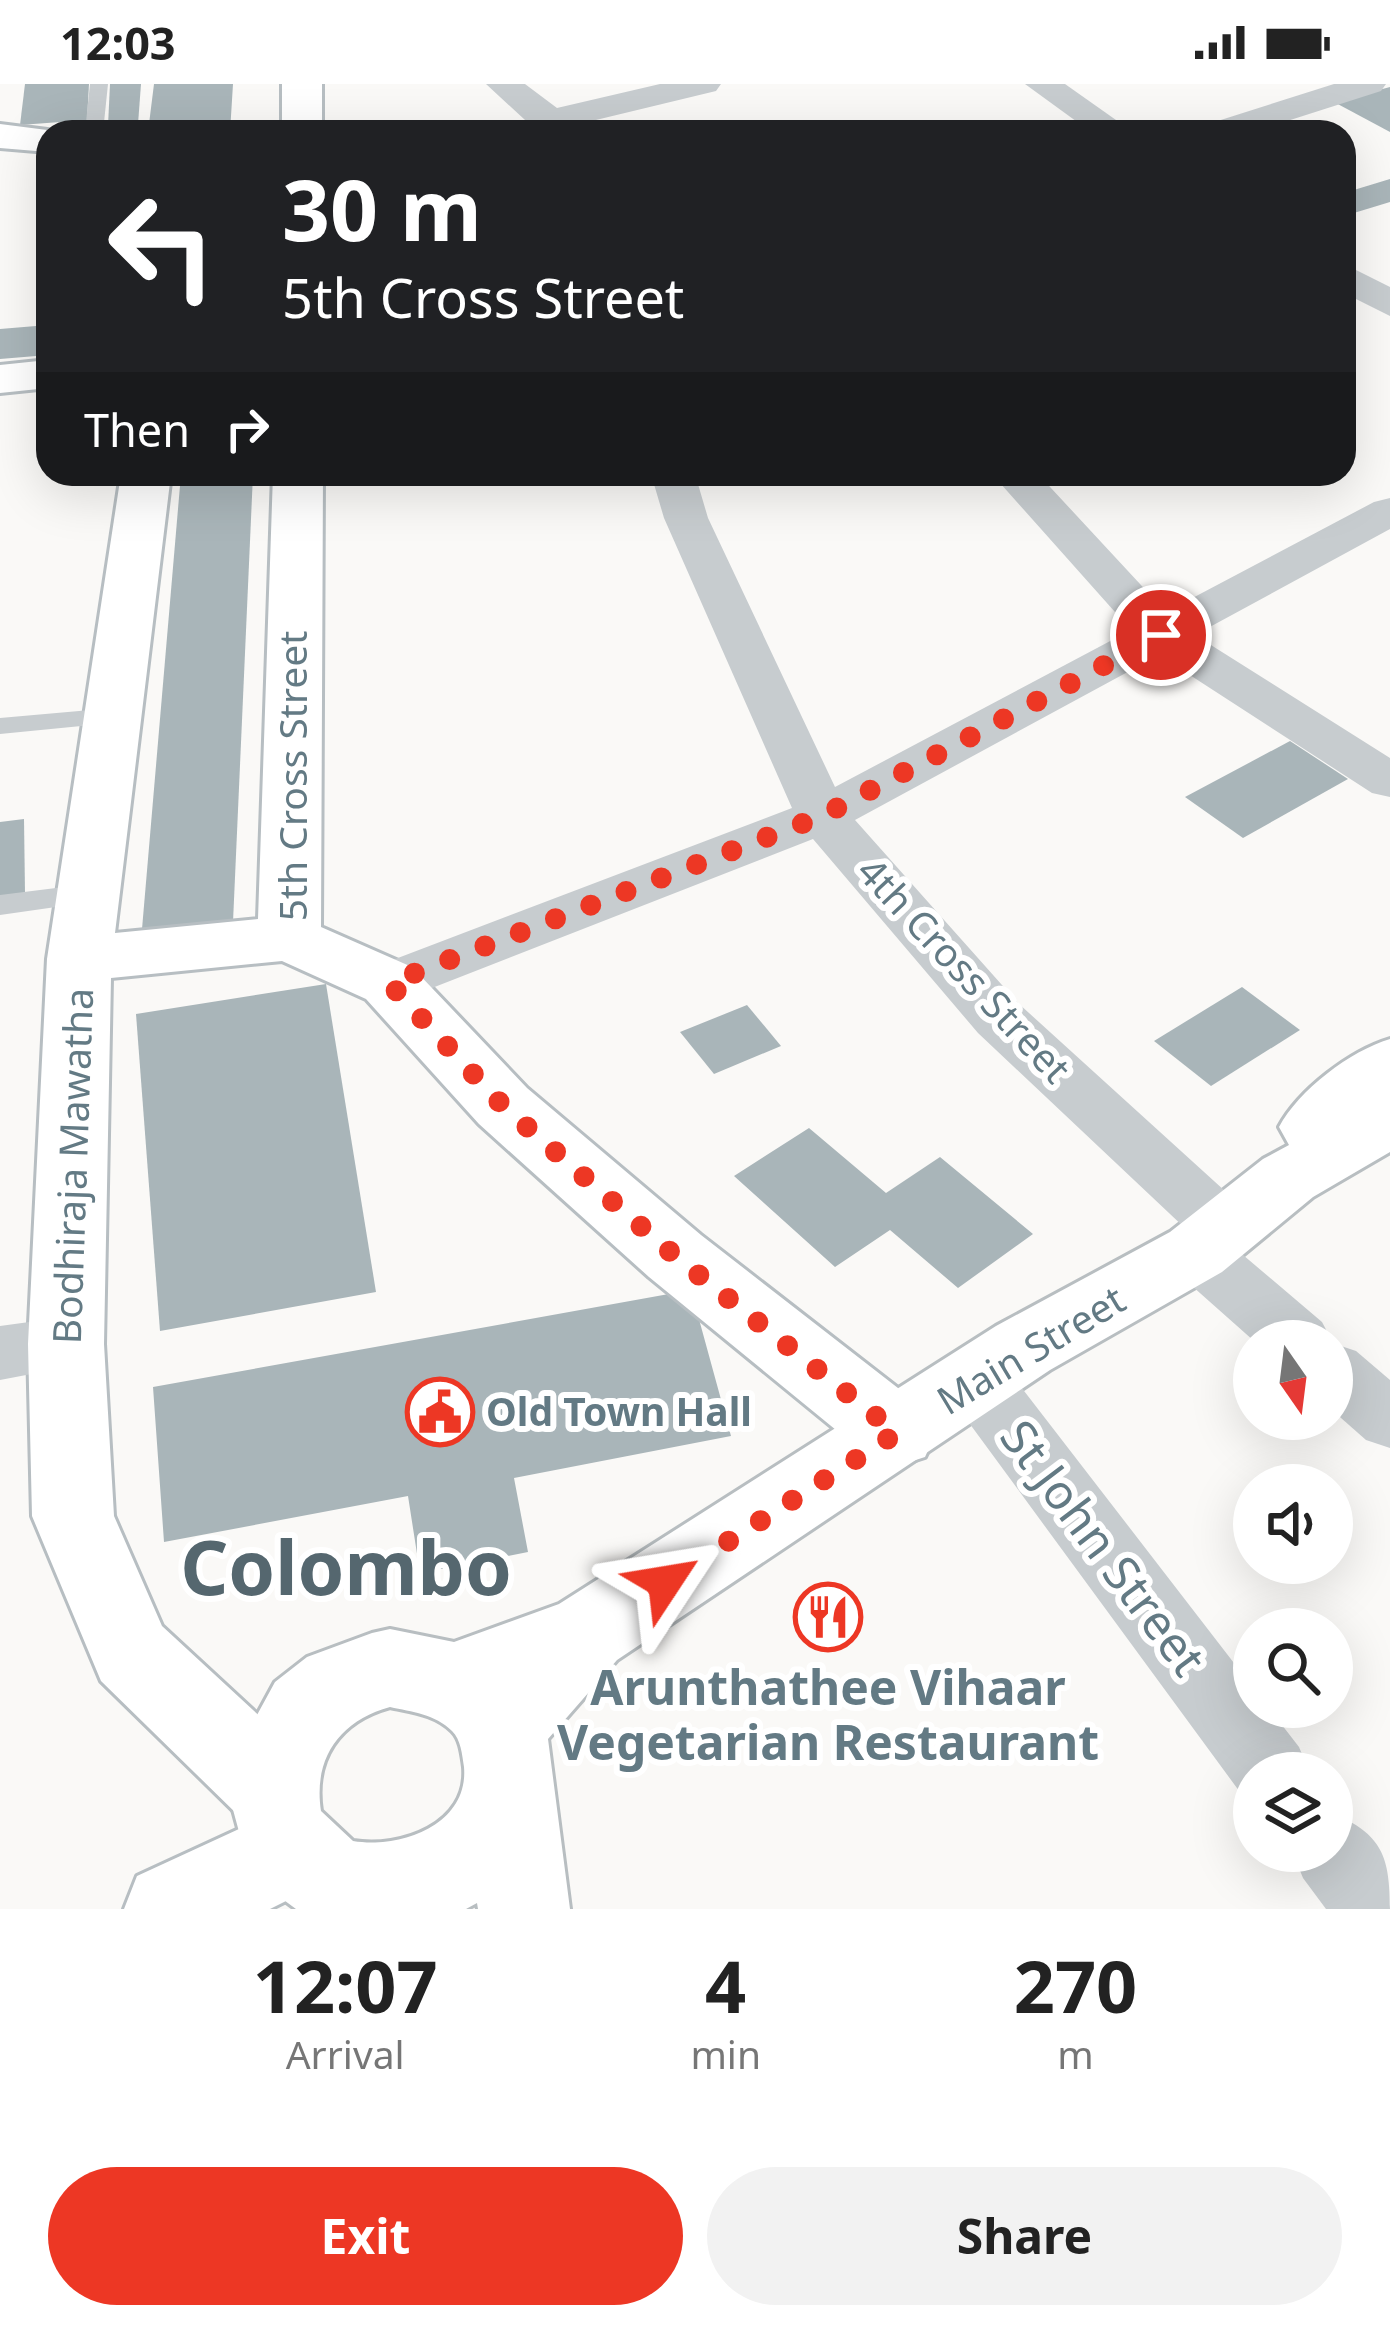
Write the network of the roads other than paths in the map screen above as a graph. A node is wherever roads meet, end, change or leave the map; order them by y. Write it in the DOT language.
graph roads {
  1 [pos="99,84"];
  2 [pos="302,84"];
  3 [pos="502,84"];
  4 [pos="704,84"];
  5 [pos="1042,84"];
  6 [pos="1369,84"];
  7 [pos="95,120"];
  8 [pos="302,120"];
  9 [pos="547,120"];
  10 [pos="575,120"];
  11 [pos="1097,120"];
  12 [pos="1255,120"];
  13 [pos="0,136"];
  14 [pos="36,139"];
  15 [pos="1356,283"];
  16 [pos="1390,304"];
  17 [pos="36,375"];
  18 [pos="0,379"];
  19 [pos="144,486"];
  20 [pos="298,486"];
  21 [pos="677,486"];
  22 [pos="1025,486"];
  23 [pos="1390,511"];
  24 [pos="1161,635"];
  25 [pos="113,716"];
  26 [pos="0,726"];
  27 [pos="1390,781"];
  28 [pos="822,816"];
  29 [pos="0,905"];
  30 [pos="84,927"];
  31 [pos="289,938"];
  32 [pos="389,983"];
  33 [pos="1390,1064"];
  34 [pos="1390,1115"];
  35 [pos="1288,1178"];
  36 [pos="1211,1240"];
  37 [pos="1281,1320"];
  38 [pos="33,1348"];
  39 [pos="976,1381"];
  40 [pos="1353,1388"];
  41 [pos="1390,1420"];
  42 [pos="897,1433"];
  43 [pos="489,1733"];
  44 [pos="1256,1752"];
  45 [pos="302,1855"];
  46 [pos="1347,1872"];
  47 [pos="170,1909"];
  48 [pos="524,1909"];
  49 [pos="1375,1909"];
  1 -- 7 [label="lane"];
  2 -- 8 [label="main road"];
  3 -- 9 [label="street"];
  4 -- 10 [label="street"];
  5 -- 11 [label="street"];
  6 -- 12 [label="street"];
  13 -- 14 [label="main road"];
  15 -- 16 [label="street"];
  17 -- 18 [label="main road"];
  19 -- 25 [label="main road, Bodhiraja Mawatha"];
  20 -- 31 [label="main road, 5th Cross Street"];
  21 -- 28 [label="street, 4th Cross Street"];
  22 -- 24 [label="street"];
  23 -- 24 [label="street"];
  24 -- 27 [label="street"];
  24 -- 28 [label="street"];
  25 -- 26 [label="lane"];
  25 -- 30 [label="main road, Bodhiraja Mawatha"];
  28 -- 32 [label="street"];
  28 -- 36 [label="street, 4th Cross Street"];
  29 -- 30 [label="lane"];
  30 -- 31 [label="main road"];
  30 -- 38 [label="main road, Bodhiraja Mawatha"];
  31 -- 32 [label="main road, 5th Cross Street"];
  32 -- 42 [label="main road, 5th Cross Street"];
  33 -- 35 [label="main road, Main Street"];
  34 -- 35 [label="main road, Main Street"];
  35 -- 36 [label="main road, Main Street"];
  36 -- 37 [label="street, 4th Cross Street"];
  36 -- 39 [label="main road, Main Street"];
  38 -- 45 [label="main road, Bodhiraja Mawatha"];
  39 -- 42 [label="main road, Main Street"];
  39 -- 44 [label="street, St John Street"];
  40 -- 41 [label="street"];
  42 -- 43 [label="main road, Main Street"];
  43 -- 45 [label="main road"];
  43 -- 45 [label="main road"];
  43 -- 48 [label="main road"];
  45 -- 47 [label="main road"];
  46 -- 49 [label="street"];
}
